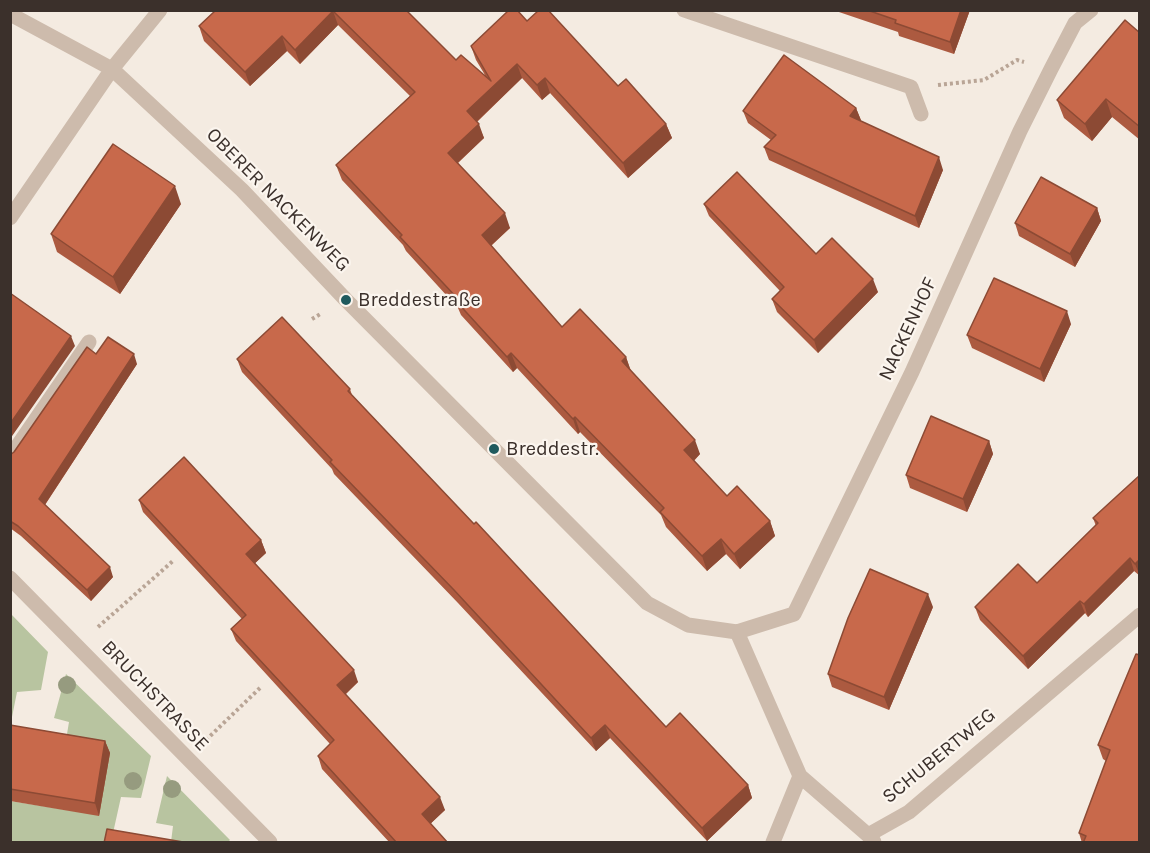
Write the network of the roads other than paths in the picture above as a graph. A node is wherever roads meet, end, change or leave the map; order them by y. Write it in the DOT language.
graph roads {
  1 [pos="160,10"];
  2 [pos="684,10"];
  3 [pos="1091,10"];
  4 [pos="10,14"];
  5 [pos="112,69"];
  6 [pos="921,114"];
  7 [pos="10,218"];
  8 [pos="89,342"];
  9 [pos="10,457"];
  10 [pos="10,578"];
  11 [pos="1140,615"];
  12 [pos="736,632"];
  13 [pos="800,776"];
  14 [pos="871,839"];
  15 [pos="270,843"];
  16 [pos="773,843"];
  1 -- 5 [label="street"];
  2 -- 6 [label="street"];
  3 -- 12 [label="street, NACKENHOF"];
  4 -- 5 [label="street, OBERER NACKENWEG"];
  5 -- 7 [label="street"];
  5 -- 12 [label="street, OBERER NACKENWEG"];
  8 -- 9 [label="street"];
  10 -- 15 [label="street, BRUCHSTRASSE"];
  11 -- 14 [label="street, SCHUBERTWEG"];
  12 -- 13 [label="street, SCHUBERTWEG"];
  13 -- 14 [label="street, SCHUBERTWEG"];
  13 -- 16 [label="street"];
}
